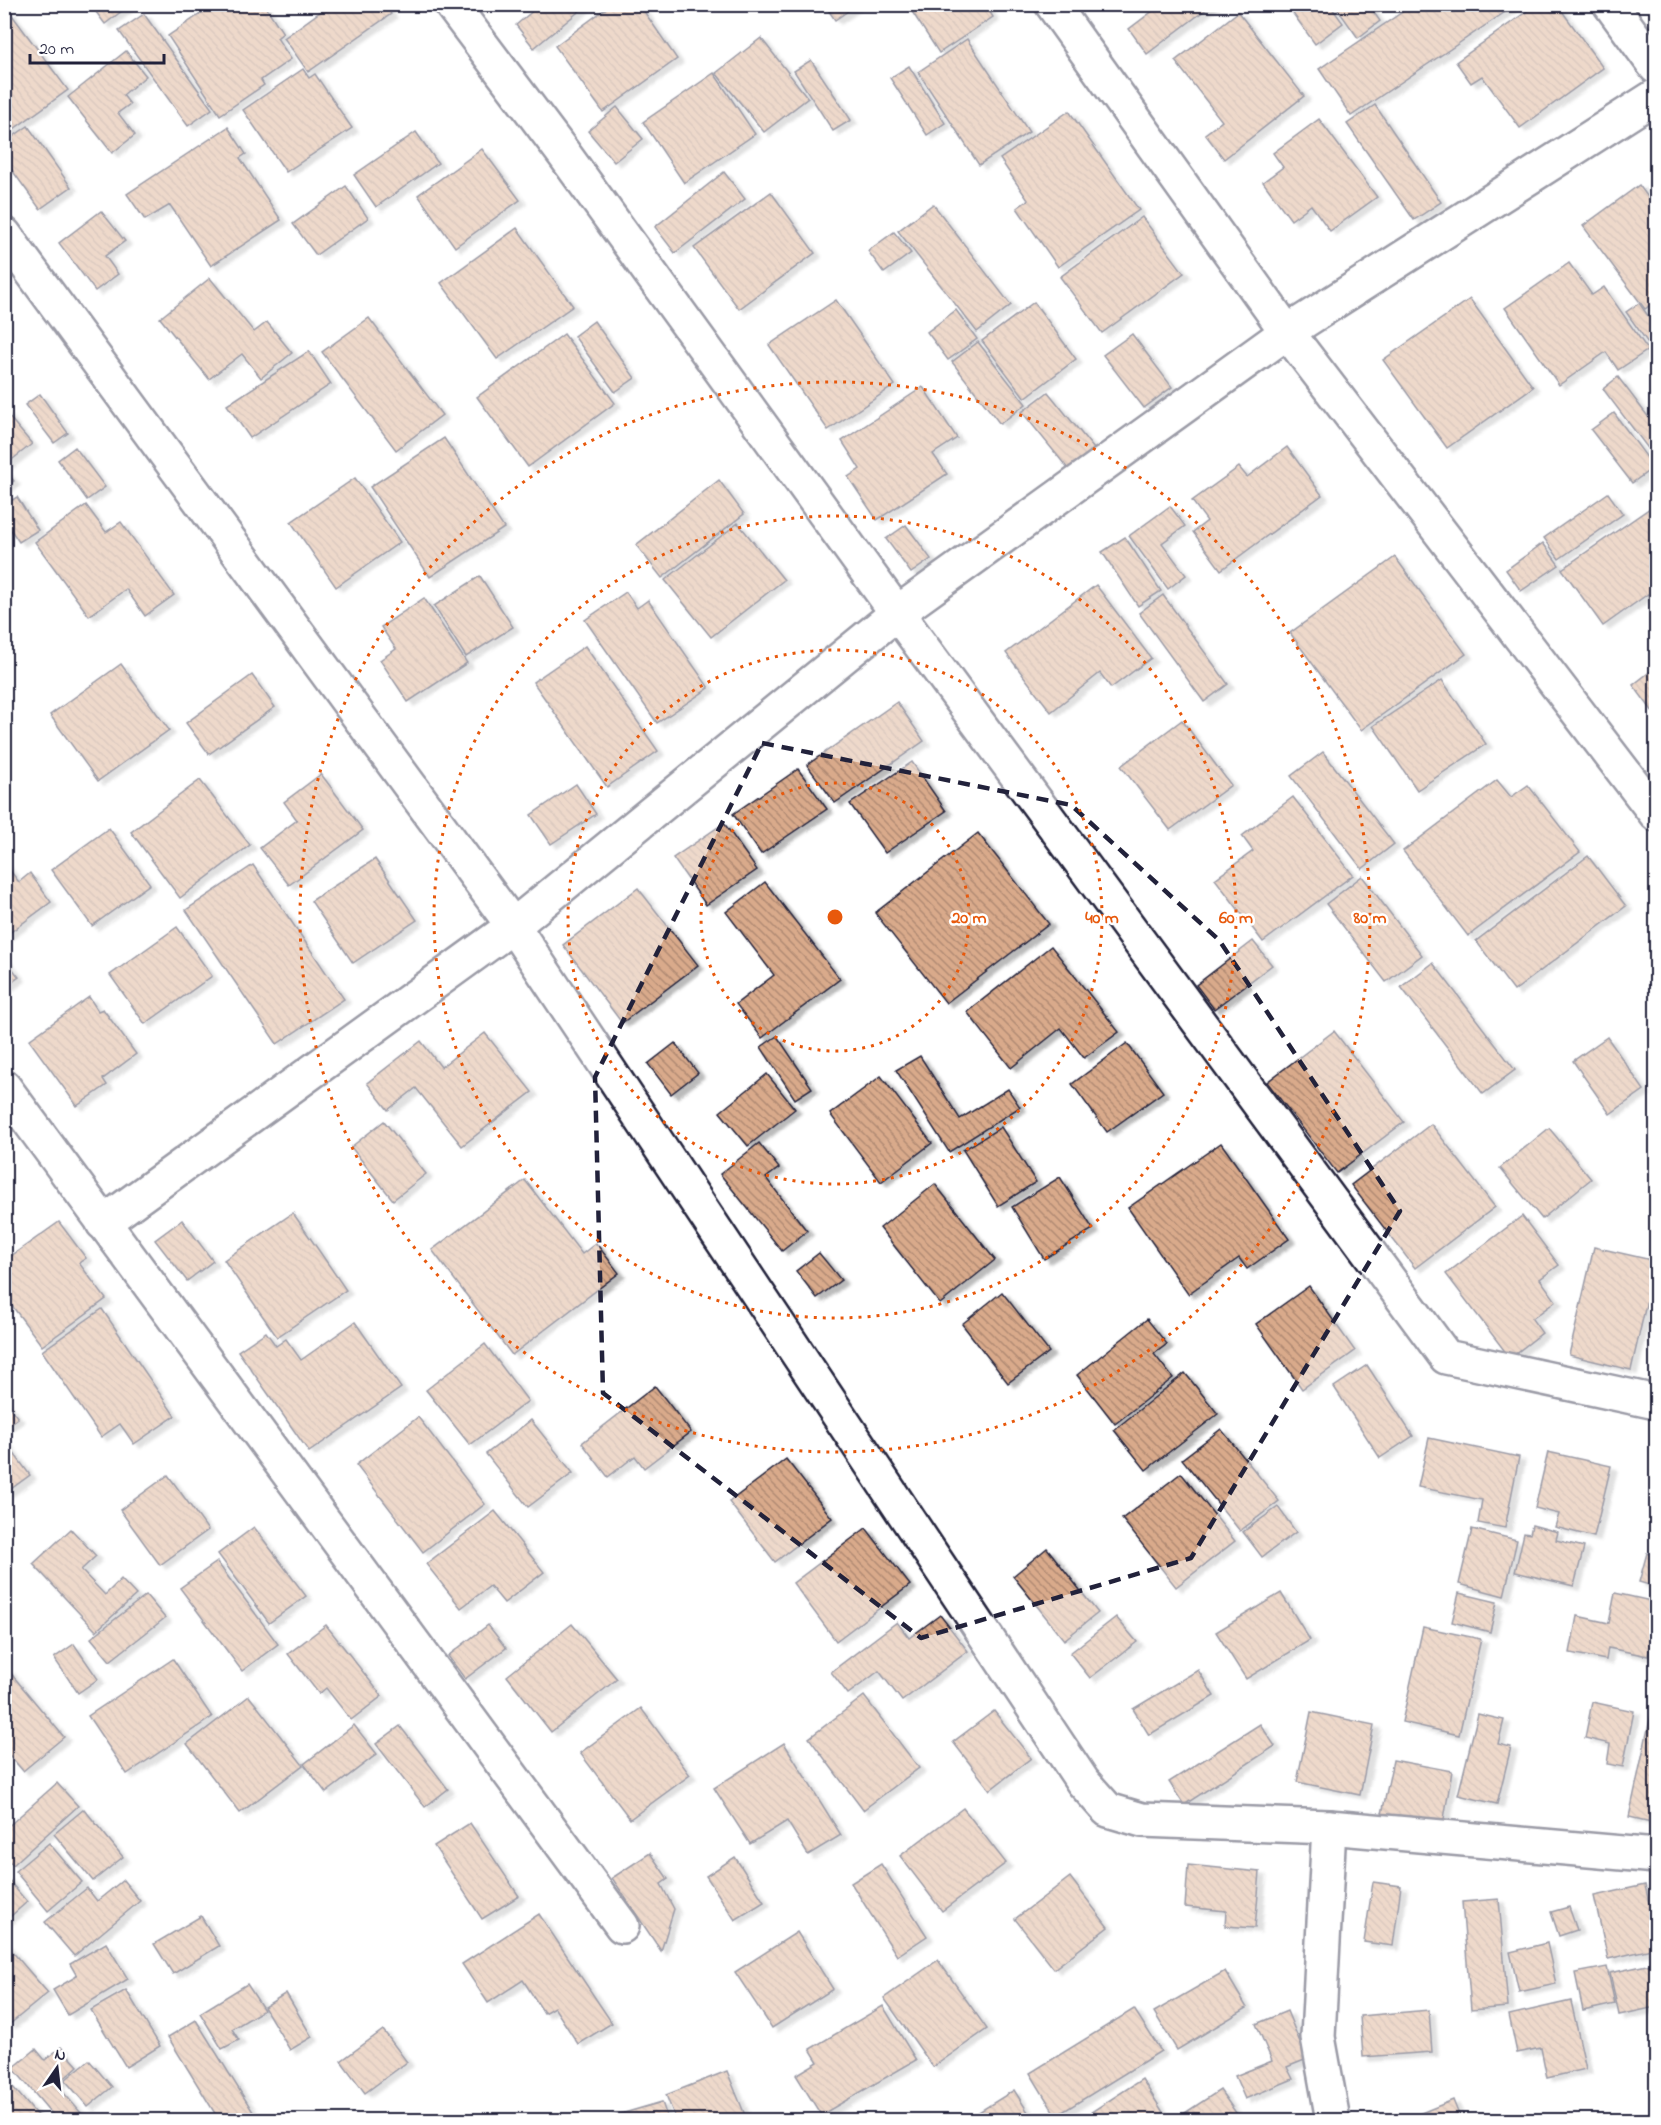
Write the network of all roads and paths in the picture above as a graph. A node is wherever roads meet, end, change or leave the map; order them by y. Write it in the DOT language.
graph roads {
  1 [pos="451,4"];
  2 [pos="1052,4"];
  3 [pos="1610,4"];
  4 [pos="1656,67"];
  5 [pos="1656,96"];
  6 [pos="4,234"];
  7 [pos="1287,332"];
  8 [pos="897,613"];
  9 [pos="1656,814"];
  10 [pos="513,926"];
  11 [pos="4,1087"];
  12 [pos="103,1222"];
  13 [pos="1656,1402"];
  14 [pos="1329,1827"];
  15 [pos="1656,1856"];
  16 [pos="622,1926"];
  17 [pos="1333,2121"];
  1 -- 8 [label="street"];
  2 -- 7 [label="street"];
  3 -- 4 [label="street"];
  5 -- 7 [label="street"];
  6 -- 10 [label="street"];
  7 -- 8 [label="street"];
  7 -- 9 [label="street"];
  8 -- 10 [label="street"];
  8 -- 13 [label="street"];
  10 -- 12 [label="street"];
  10 -- 14 [label="street"];
  11 -- 12 [label="street"];
  12 -- 16 [label="street"];
  14 -- 15 [label="street"];
  14 -- 17 [label="street"];
}
